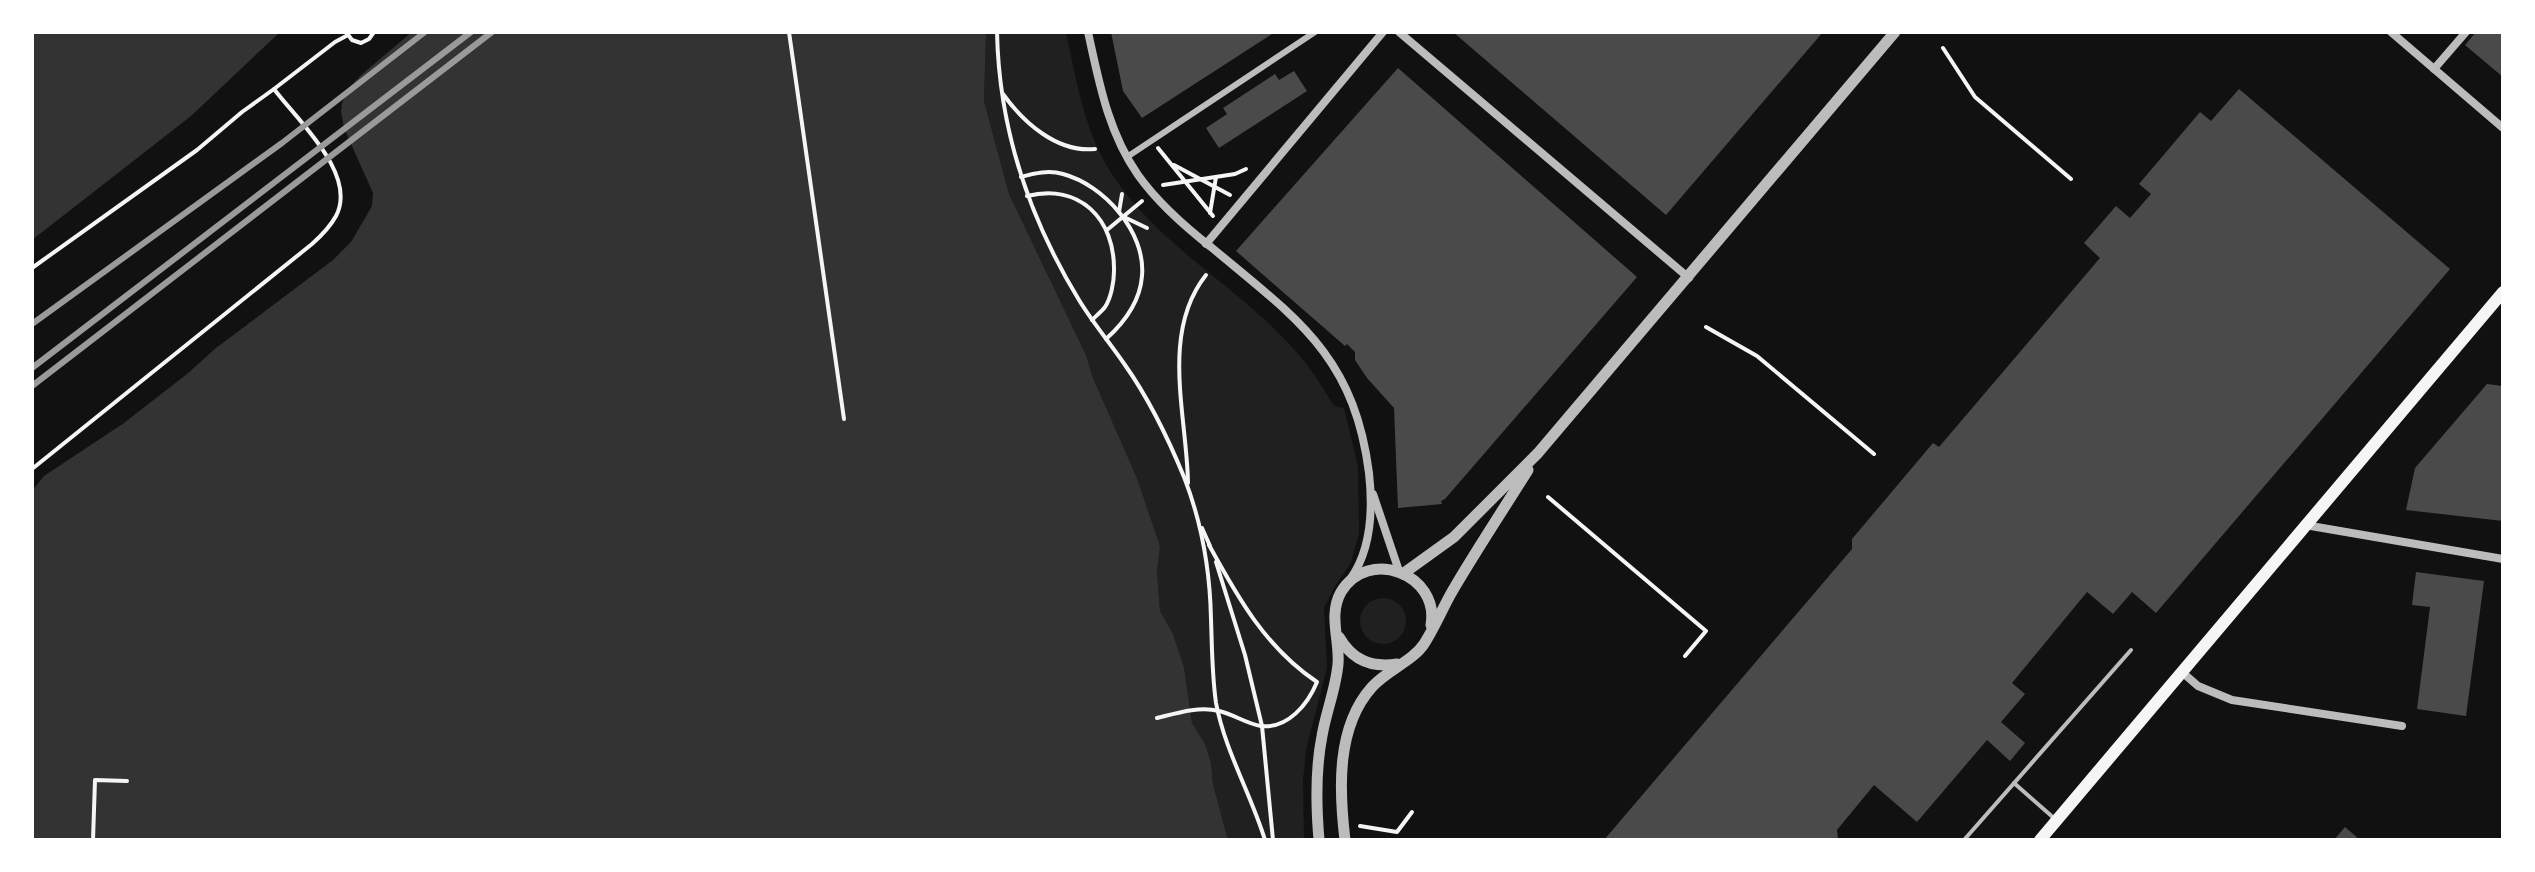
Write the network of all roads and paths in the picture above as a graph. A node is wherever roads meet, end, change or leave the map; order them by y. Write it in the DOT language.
graph roads {
  1 [pos="374,32"];
  2 [pos="789,32"];
  3 [pos="997,32"];
  4 [pos="1088,32"];
  5 [pos="1315,32"];
  6 [pos="1383,32"];
  7 [pos="1399,32"];
  8 [pos="2391,32"];
  9 [pos="2466,32"];
  10 [pos="1894,33"];
  11 [pos="347,34"];
  12 [pos="1943,48"];
  13 [pos="2434,69"];
  14 [pos="274,89"];
  15 [pos="1001,92"];
  16 [pos="2503,128"];
  17 [pos="1152,141"];
  18 [pos="1095,149"];
  19 [pos="1127,157"];
  20 [pos="1170,163"];
  21 [pos="1246,169"];
  22 [pos="1021,177"];
  23 [pos="1216,177"];
  24 [pos="2071,179"];
  25 [pos="1205,180"];
  26 [pos="1187,183"];
  27 [pos="1160,185"];
  28 [pos="1215,186"];
  29 [pos="1122,194"];
  30 [pos="1027,196"];
  31 [pos="1235,198"];
  32 [pos="1142,201"];
  33 [pos="1121,214"];
  34 [pos="1147,228"];
  35 [pos="1107,230"];
  36 [pos="1206,244"];
  37 [pos="32,268"];
  38 [pos="1206,275"];
  39 [pos="1689,278"];
  40 [pos="2503,292"];
  41 [pos="1092,320"];
  42 [pos="1706,327"];
  43 [pos="1106,339"];
  44 [pos="844,419"];
  45 [pos="1538,453"];
  46 [pos="1874,454"];
  47 [pos="32,469"];
  48 [pos="1188,489"];
  49 [pos="1371,490"];
  50 [pos="1548,497"];
  51 [pos="1198,519"];
  52 [pos="2305,525"];
  53 [pos="1209,545"];
  54 [pos="2503,559"];
  55 [pos="1402,572"];
  56 [pos="1347,584"];
  57 [pos="1430,632"];
  58 [pos="1337,634"];
  59 [pos="2131,650"];
  60 [pos="1685,656"];
  61 [pos="1398,664"];
  62 [pos="2183,673"];
  63 [pos="1218,710"];
  64 [pos="1157,718"];
  65 [pos="1262,726"];
  66 [pos="2402,726"];
  67 [pos="127,781"];
  68 [pos="2014,783"];
  69 [pos="1412,812"];
  70 [pos="2057,820"];
  71 [pos="1360,826"];
  72 [pos="93,840"];
  73 [pos="1265,840"];
  74 [pos="1273,840"];
  75 [pos="1319,840"];
  76 [pos="1345,840"];
  77 [pos="1964,840"];
  78 [pos="2040,840"];
  1 -- 11 [label="path"];
  2 -- 44 [label="path"];
  3 -- 15 [label="path"];
  4 -- 19 [label="street"];
  5 -- 17 [label="street"];
  6 -- 36 [label="street"];
  7 -- 39 [label="street"];
  8 -- 13 [label="street"];
  9 -- 13 [label="street"];
  10 -- 39 [label="street"];
  11 -- 14 [label="path"];
  12 -- 24 [label="path"];
  13 -- 16 [label="street"];
  14 -- 37 [label="path"];
  14 -- 47 [label="path"];
  15 -- 18 [label="path"];
  15 -- 22 [label="path"];
  17 -- 19 [label="street"];
  17 -- 20 [label="path"];
  19 -- 36 [label="street"];
  20 -- 25 [label="path"];
  20 -- 26 [label="path"];
  21 -- 23 [label="path"];
  22 -- 30 [label="path"];
  22 -- 33 [label="path"];
  23 -- 25 [label="path"];
  23 -- 28 [label="path"];
  25 -- 26 [label="path"];
  25 -- 28 [label="path"];
  26 -- 27 [label="path"];
  26 -- 28 [label="path"];
  28 -- 31 [label="path"];
  29 -- 33 [label="path"];
  30 -- 35 [label="path"];
  30 -- 41 [label="path"];
  32 -- 33 [label="path"];
  33 -- 34 [label="path"];
  33 -- 35 [label="path"];
  33 -- 43 [label="path"];
  35 -- 41 [label="path"];
  36 -- 49 [label="street"];
  38 -- 48 [label="path"];
  39 -- 45 [label="street"];
  40 -- 52 [label="main road"];
  41 -- 43 [label="path"];
  42 -- 46 [label="path"];
  43 -- 48 [label="path"];
  45 -- 55 [label="street"];
  45 -- 57 [label="street"];
  48 -- 51 [label="path"];
  49 -- 55 [label="street"];
  49 -- 56 [label="street"];
  50 -- 60 [label="path"];
  51 -- 53 [label="path"];
  51 -- 63 [label="path"];
  52 -- 54 [label="street"];
  52 -- 62 [label="main road"];
  53 -- 65 [label="path"];
  53 -- 65 [label="path"];
  55 -- 56 [label="street"];
  55 -- 57 [label="street"];
  56 -- 58 [label="street"];
  57 -- 61 [label="street"];
  58 -- 61 [label="street"];
  58 -- 75 [label="street"];
  59 -- 68 [label="lane"];
  61 -- 76 [label="street"];
  62 -- 66 [label="street"];
  62 -- 70 [label="main road"];
  63 -- 64 [label="path"];
  63 -- 65 [label="path"];
  63 -- 73 [label="path"];
  65 -- 74 [label="path"];
  67 -- 72 [label="path"];
  68 -- 70 [label="lane"];
  68 -- 77 [label="lane"];
  69 -- 71 [label="path"];
  70 -- 78 [label="main road"];
}
